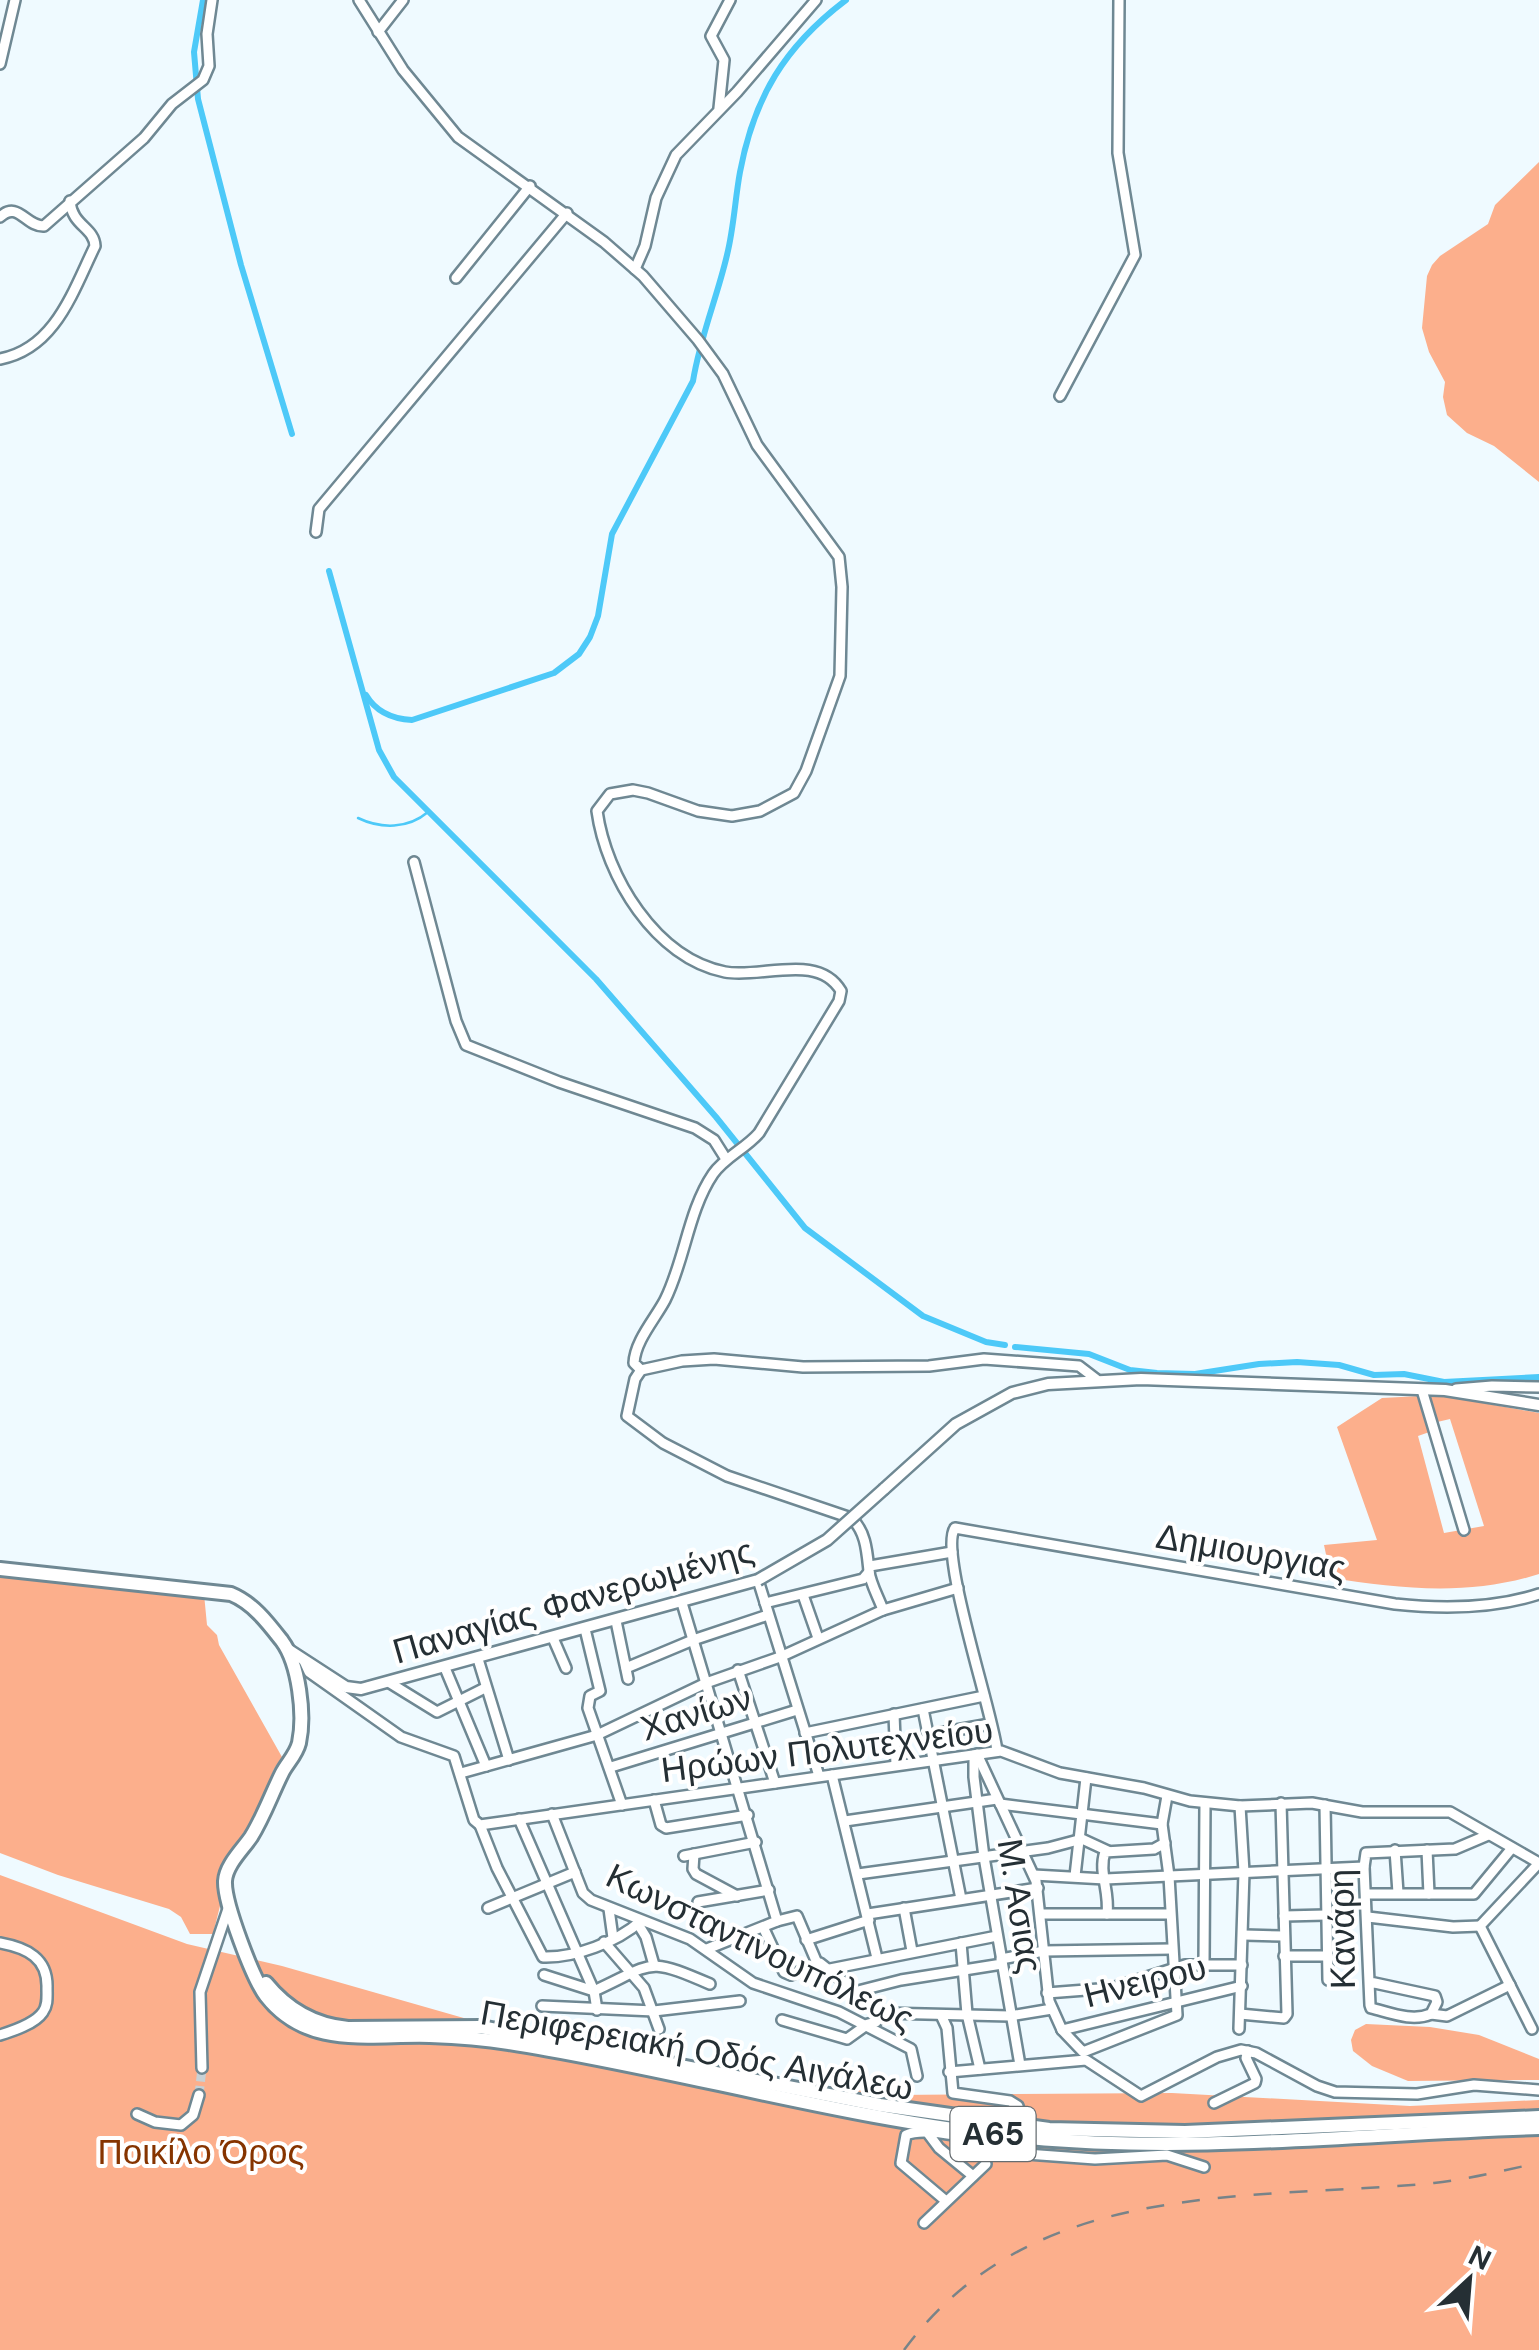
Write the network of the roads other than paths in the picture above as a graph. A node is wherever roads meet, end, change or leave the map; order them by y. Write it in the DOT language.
graph roads {
  1 [pos="15,0"];
  2 [pos="212,0"];
  3 [pos="359,0"];
  4 [pos="403,0"];
  5 [pos="730,0"];
  6 [pos="816,0"];
  7 [pos="1119,0"];
  8 [pos="0,14"];
  9 [pos="11,22"];
  10 [pos="378,32"];
  11 [pos="0,64"];
  12 [pos="718,110"];
  13 [pos="530,186"];
  14 [pos="70,201"];
  15 [pos="567,213"];
  16 [pos="0,217"];
  17 [pos="635,269"];
  18 [pos="456,278"];
  19 [pos="0,359"];
  20 [pos="1060,396"];
  21 [pos="316,532"];
  22 [pos="414,862"];
  23 [pos="726,1159"];
  24 [pos="641,1370"];
  25 [pos="1096,1379"];
  26 [pos="1539,1388"];
  27 [pos="1422,1390"];
  28 [pos="1448,1390"];
  29 [pos="1539,1405"];
  30 [pos="1464,1530"];
  31 [pos="952,1552"];
  32 [pos="0,1569"];
  33 [pos="870,1569"];
  34 [pos="758,1580"];
  35 [pos="958,1588"];
  36 [pos="1539,1594"];
  37 [pos="803,1595"];
  38 [pos="682,1603"];
  39 [pos="765,1603"];
  40 [pos="884,1610"];
  41 [pos="768,1615"];
  42 [pos="616,1621"];
  43 [pos="586,1630"];
  44 [pos="553,1638"];
  45 [pos="818,1638"];
  46 [pos="693,1640"];
  47 [pos="288,1650"];
  48 [pos="780,1656"];
  49 [pos="478,1659"];
  50 [pos="304,1661"];
  51 [pos="445,1668"];
  52 [pos="566,1668"];
  53 [pos="626,1668"];
  54 [pos="738,1670"];
  55 [pos="628,1679"];
  56 [pos="706,1682"];
  57 [pos="390,1683"];
  58 [pos="485,1688"];
  59 [pos="984,1696"];
  60 [pos="462,1701"];
  61 [pos="797,1710"];
  62 [pos="924,1710"];
  63 [pos="894,1714"];
  64 [pos="754,1724"];
  65 [pos="990,1724"];
  66 [pos="721,1734"];
  67 [pos="804,1734"];
  68 [pos="597,1735"];
  69 [pos="928,1735"];
  70 [pos="996,1751"];
  71 [pos="976,1754"];
  72 [pos="509,1760"];
  73 [pos="932,1760"];
  74 [pos="896,1765"];
  75 [pos="486,1766"];
  76 [pos="611,1767"];
  77 [pos="461,1773"];
  78 [pos="832,1774"];
  79 [pos="819,1776"];
  80 [pos="1086,1778"];
  81 [pos="775,1782"];
  82 [pos="740,1788"];
  83 [pos="1168,1796"];
  84 [pos="654,1800"];
  85 [pos="999,1801"];
  86 [pos="1205,1803"];
  87 [pos="1281,1803"];
  88 [pos="977,1804"];
  89 [pos="1325,1804"];
  90 [pos="622,1805"];
  91 [pos="1240,1806"];
  92 [pos="943,1808"];
  93 [pos="1082,1813"];
  94 [pos="552,1814"];
  95 [pos="748,1815"];
  96 [pos="518,1819"];
  97 [pos="844,1822"];
  98 [pos="1162,1824"];
  99 [pos="480,1825"];
  100 [pos="1488,1835"];
  101 [pos="1078,1841"];
  102 [pos="756,1842"];
  103 [pos="1165,1842"];
  104 [pos="1512,1848"];
  105 [pos="1108,1850"];
  106 [pos="1396,1850"];
  107 [pos="1427,1850"];
  108 [pos="1020,1852"];
  109 [pos="984,1857"];
  110 [pos="953,1861"];
  111 [pos="1539,1862"];
  112 [pos="1364,1867"];
  113 [pos="1326,1869"];
  114 [pos="1284,1871"];
  115 [pos="575,1872"];
  116 [pos="1244,1872"];
  117 [pos="1206,1873"];
  118 [pos="858,1874"];
  119 [pos="1034,1875"];
  120 [pos="1075,1876"];
  121 [pos="1169,1876"];
  122 [pos="1106,1879"];
  123 [pos="548,1886"];
  124 [pos="1038,1888"];
  125 [pos="770,1890"];
  126 [pos="1368,1894"];
  127 [pos="1398,1894"];
  128 [pos="1429,1894"];
  129 [pos="991,1895"];
  130 [pos="737,1896"];
  131 [pos="513,1898"];
  132 [pos="961,1899"];
  133 [pos="698,1902"];
  134 [pos="229,1906"];
  135 [pos="488,1908"];
  136 [pos="904,1908"];
  137 [pos="609,1909"];
  138 [pos="1041,1914"];
  139 [pos="1107,1914"];
  140 [pos="1170,1914"];
  141 [pos="1326,1915"];
  142 [pos="1284,1916"];
  143 [pos="868,1917"];
  144 [pos="1368,1917"];
  145 [pos="639,1922"];
  146 [pos="777,1922"];
  147 [pos="1480,1926"];
  148 [pos="764,1929"];
  149 [pos="1244,1935"];
  150 [pos="997,1936"];
  151 [pos="1283,1936"];
  152 [pos="608,1940"];
  153 [pos="806,1940"];
  154 [pos="962,1943"];
  155 [pos="0,1944"];
  156 [pos="245,1950"];
  157 [pos="707,1950"];
  158 [pos="1172,1950"];
  159 [pos="1044,1951"];
  160 [pos="578,1952"];
  161 [pos="912,1952"];
  162 [pos="1284,1956"];
  163 [pos="1327,1956"];
  164 [pos="877,1958"];
  165 [pos="1002,1961"];
  166 [pos="817,1963"];
  167 [pos="1204,1963"];
  168 [pos="654,1965"];
  169 [pos="1242,1965"];
  170 [pos="1173,1968"];
  171 [pos="830,1969"];
  172 [pos="963,1971"];
  173 [pos="628,1972"];
  174 [pos="791,1975"];
  175 [pos="544,1976"];
  176 [pos="1328,1980"];
  177 [pos="1370,1982"];
  178 [pos="710,1984"];
  179 [pos="1510,1985"];
  180 [pos="1242,1986"];
  181 [pos="770,1989"];
  182 [pos="594,1991"];
  183 [pos="854,1992"];
  184 [pos="1048,1992"];
  185 [pos="1176,2000"];
  186 [pos="740,2002"];
  187 [pos="542,2006"];
  188 [pos="1052,2009"];
  189 [pos="597,2010"];
  190 [pos="654,2011"];
  191 [pos="882,2014"];
  192 [pos="967,2014"];
  193 [pos="1240,2014"];
  194 [pos="1431,2014"];
  195 [pos="941,2016"];
  196 [pos="1010,2016"];
  197 [pos="782,2020"];
  198 [pos="868,2024"];
  199 [pos="659,2029"];
  200 [pos="1239,2029"];
  201 [pos="1532,2029"];
  202 [pos="1062,2030"];
  203 [pos="0,2034"];
  204 [pos="1248,2051"];
  205 [pos="1020,2064"];
  206 [pos="202,2068"];
  207 [pos="980,2069"];
  208 [pos="949,2072"];
  209 [pos="917,2076"];
  210 [pos="1539,2090"];
  211 [pos="199,2095"];
  212 [pos="1214,2103"];
  213 [pos="137,2114"];
  214 [pos="1539,2117"];
  215 [pos="1021,2118"];
  216 [pos="1539,2128"];
  217 [pos="927,2132"];
  218 [pos="986,2164"];
  219 [pos="1204,2167"];
  220 [pos="973,2176"];
  221 [pos="946,2201"];
  222 [pos="924,2223"];
  1 -- 9 [label="street"];
  2 -- 14 [label="street"];
  3 -- 10 [label="street"];
  4 -- 10 [label="street"];
  5 -- 12 [label="street"];
  6 -- 12 [label="street"];
  7 -- 20 [label="street"];
  8 -- 9 [label="street"];
  9 -- 11 [label="street"];
  10 -- 13 [label="street"];
  12 -- 17 [label="street"];
  13 -- 15 [label="street"];
  13 -- 18 [label="street"];
  14 -- 16 [label="street"];
  14 -- 19 [label="street"];
  15 -- 17 [label="street"];
  15 -- 21 [label="street"];
  17 -- 23 [label="street"];
  22 -- 23 [label="street"];
  23 -- 24 [label="street"];
  24 -- 25 [label="street"];
  24 -- 33 [label="street"];
  25 -- 27 [label="main road, Παναγίας Φανερωμένης"];
  25 -- 34 [label="main road, Παναγίας Φανερωμένης, bridge"];
  26 -- 28 [label="street"];
  27 -- 28 [label="main road, Παναγίας Φανερωμένης"];
  27 -- 30 [label="street"];
  28 -- 29 [label="main road, Παναγίας Φανερωμένης"];
  31 -- 33 [label="street"];
  31 -- 35 [label="street"];
  31 -- 36 [label="street, Δημιουργιας"];
  32 -- 47 [label="highway, Περιφερειακή Οδός Αιγάλεω"];
  33 -- 37 [label="street"];
  33 -- 40 [label="street"];
  34 -- 38 [label="main road, Παναγίας Φανερωμένης"];
  34 -- 39 [label="street"];
  35 -- 40 [label="street"];
  35 -- 59 [label="street"];
  37 -- 39 [label="street"];
  37 -- 45 [label="street"];
  38 -- 42 [label="main road, Παναγίας Φανερωμένης"];
  38 -- 46 [label="street"];
  39 -- 41 [label="street"];
  40 -- 45 [label="street"];
  41 -- 46 [label="street"];
  41 -- 48 [label="street"];
  42 -- 43 [label="main road, Παναγίας Φανερωμένης"];
  42 -- 53 [label="street"];
  43 -- 44 [label="main road, Παναγίας Φανερωμένης"];
  43 -- 68 [label="street"];
  44 -- 49 [label="main road, Παναγίας Φανερωμένης"];
  44 -- 52 [label="street"];
  45 -- 48 [label="street"];
  46 -- 53 [label="street"];
  46 -- 56 [label="street"];
  47 -- 50 [label="main road, Παναγίας Φανερωμένης"];
  47 -- 134 [label="highway, Περιφερειακή Οδός Αιγάλεω"];
  48 -- 54 [label="street"];
  48 -- 61 [label="street"];
  49 -- 51 [label="main road, Παναγίας Φανερωμένης"];
  49 -- 58 [label="street"];
  50 -- 57 [label="main road, Παναγίας Φανερωμένης"];
  50 -- 77 [label="street"];
  51 -- 57 [label="main road, Παναγίας Φανερωμένης"];
  51 -- 60 [label="street"];
  53 -- 55 [label="street"];
  54 -- 56 [label="street"];
  54 -- 64 [label="street"];
  56 -- 66 [label="street"];
  56 -- 68 [label="street"];
  57 -- 60 [label="street"];
  58 -- 60 [label="street"];
  58 -- 72 [label="street"];
  59 -- 62 [label="street"];
  59 -- 65 [label="street"];
  60 -- 75 [label="street"];
  61 -- 64 [label="street, Χανίων"];
  61 -- 67 [label="street"];
  62 -- 63 [label="street"];
  62 -- 69 [label="street"];
  63 -- 67 [label="street"];
  63 -- 74 [label="street"];
  64 -- 66 [label="street, Χανίων"];
  64 -- 81 [label="street"];
  65 -- 69 [label="street"];
  65 -- 70 [label="street"];
  66 -- 76 [label="street, Χανίων"];
  66 -- 82 [label="street"];
  67 -- 79 [label="street"];
  68 -- 72 [label="street"];
  68 -- 76 [label="street"];
  69 -- 73 [label="street"];
  70 -- 71 [label="street, Ηρώων Πολυτεχνείου"];
  70 -- 80 [label="street, Ηρώων Πολυτεχνείου"];
  71 -- 73 [label="street, Ηρώων Πολυτεχνείου"];
  71 -- 85 [label="street"];
  71 -- 88 [label="street, Μ. Ασιας"];
  72 -- 75 [label="street"];
  73 -- 74 [label="street, Ηρώων Πολυτεχνείου"];
  73 -- 92 [label="street"];
  74 -- 78 [label="street, Ηρώων Πολυτεχνείου"];
  75 -- 77 [label="street"];
  76 -- 90 [label="street"];
  77 -- 99 [label="street"];
  78 -- 79 [label="street, Ηρώων Πολυτεχνείου"];
  78 -- 97 [label="street"];
  79 -- 81 [label="street, Ηρώων Πολυτεχνείου"];
  80 -- 83 [label="street, Ηρώων Πολυτεχνείου"];
  80 -- 93 [label="street"];
  81 -- 82 [label="street, Ηρώων Πολυτεχνείου"];
  82 -- 84 [label="street, Ηρώων Πολυτεχνείου"];
  82 -- 95 [label="street"];
  83 -- 86 [label="street, Ηρώων Πολυτεχνείου"];
  83 -- 98 [label="street"];
  84 -- 90 [label="street, Ηρώων Πολυτεχνείου"];
  84 -- 95 [label="street"];
  85 -- 88 [label="street"];
  85 -- 93 [label="street"];
  85 -- 108 [label="street"];
  86 -- 91 [label="street, Ηρώων Πολυτεχνείου"];
  86 -- 117 [label="street"];
  87 -- 89 [label="street, Ηρώων Πολυτεχνείου"];
  87 -- 91 [label="street, Ηρώων Πολυτεχνείου"];
  87 -- 114 [label="street"];
  88 -- 92 [label="street"];
  88 -- 109 [label="street, Μ. Ασιας"];
  89 -- 100 [label="street, Ηρώων Πολυτεχνείου"];
  89 -- 113 [label="street"];
  90 -- 94 [label="street, Ηρώων Πολυτεχνείου"];
  91 -- 116 [label="street"];
  92 -- 97 [label="street"];
  92 -- 110 [label="street"];
  93 -- 98 [label="street"];
  93 -- 101 [label="street"];
  94 -- 96 [label="street, Ηρώων Πολυτεχνείου"];
  94 -- 115 [label="street, Κωνσταντινουπόλεως"];
  95 -- 102 [label="street"];
  96 -- 99 [label="street, Ηρώων Πολυτεχνείου"];
  96 -- 123 [label="street"];
  97 -- 118 [label="street"];
  98 -- 103 [label="street"];
  99 -- 131 [label="street"];
  100 -- 104 [label="street, Ηρώων Πολυτεχνείου"];
  100 -- 107 [label="street"];
  101 -- 105 [label="street"];
  101 -- 108 [label="street"];
  101 -- 120 [label="street"];
  102 -- 125 [label="street"];
  102 -- 130 [label="street"];
  103 -- 105 [label="street"];
  103 -- 121 [label="street"];
  104 -- 111 [label="street, Ηρώων Πολυτεχνείου"];
  104 -- 128 [label="street"];
  105 -- 122 [label="street"];
  106 -- 107 [label="street"];
  106 -- 112 [label="street, Κανάρη"];
  106 -- 127 [label="street"];
  107 -- 128 [label="street"];
  108 -- 109 [label="street"];
  108 -- 119 [label="street"];
  109 -- 110 [label="street"];
  109 -- 129 [label="street, Μ. Ασιας"];
  110 -- 118 [label="street"];
  110 -- 132 [label="street"];
  111 -- 147 [label="street"];
  112 -- 113 [label="street"];
  112 -- 126 [label="street, Κανάρη"];
  113 -- 114 [label="street"];
  113 -- 141 [label="street"];
  114 -- 116 [label="street"];
  114 -- 142 [label="street"];
  115 -- 123 [label="street"];
  115 -- 137 [label="street, Κωνσταντινουπόλεως"];
  116 -- 117 [label="street"];
  116 -- 149 [label="street"];
  117 -- 121 [label="street"];
  117 -- 167 [label="street"];
  118 -- 143 [label="street"];
  119 -- 120 [label="street"];
  119 -- 124 [label="street"];
  120 -- 122 [label="street"];
  121 -- 122 [label="street"];
  121 -- 140 [label="street"];
  122 -- 139 [label="street"];
  123 -- 131 [label="street"];
  123 -- 160 [label="street"];
  124 -- 129 [label="street"];
  124 -- 138 [label="street"];
  125 -- 130 [label="street"];
  125 -- 146 [label="street"];
  126 -- 127 [label="street"];
  126 -- 144 [label="street, Κανάρη"];
  127 -- 128 [label="street"];
  129 -- 132 [label="street"];
  129 -- 150 [label="street, Μ. Ασιας"];
  130 -- 133 [label="street"];
  131 -- 135 [label="street"];
  131 -- 160 [label="street"];
  132 -- 136 [label="street"];
  134 -- 156 [label="highway, Περιφερειακή Οδός Αιγάλεω"];
  134 -- 206 [label="street"];
  136 -- 143 [label="street"];
  136 -- 161 [label="street"];
  137 -- 145 [label="street, Κωνσταντινουπόλεως"];
  137 -- 152 [label="street"];
  138 -- 139 [label="street"];
  138 -- 159 [label="street"];
  139 -- 140 [label="street"];
  140 -- 158 [label="street"];
  141 -- 142 [label="street"];
  141 -- 163 [label="street"];
  142 -- 151 [label="street"];
  143 -- 153 [label="street"];
  143 -- 164 [label="street"];
  144 -- 147 [label="street"];
  144 -- 177 [label="street, Κανάρη"];
  145 -- 152 [label="street"];
  145 -- 157 [label="street, Κωνσταντινουπόλεως"];
  145 -- 168 [label="street"];
  146 -- 148 [label="street"];
  146 -- 153 [label="street"];
  147 -- 179 [label="street"];
  148 -- 157 [label="street"];
  148 -- 174 [label="street"];
  149 -- 151 [label="street"];
  149 -- 169 [label="street"];
  150 -- 154 [label="street"];
  150 -- 165 [label="street, Μ. Ασιας"];
  151 -- 162 [label="street"];
  152 -- 160 [label="street"];
  152 -- 173 [label="street"];
  153 -- 166 [label="street"];
  154 -- 161 [label="street"];
  154 -- 172 [label="street"];
  155 -- 203 [label="street"];
  156 -- 214 [label="highway, Περιφερειακή Οδός Αιγάλεω / Α65"];
  156 -- 216 [label="highway, Περιφερειακή Οδός Αιγάλεω / Α65"];
  157 -- 181 [label="street, Κωνσταντινουπόλεως"];
  158 -- 159 [label="street"];
  158 -- 170 [label="street"];
  159 -- 165 [label="street"];
  159 -- 184 [label="street"];
  160 -- 182 [label="street"];
  161 -- 164 [label="street"];
  162 -- 163 [label="street"];
  162 -- 193 [label="street"];
  163 -- 176 [label="street"];
  164 -- 171 [label="street"];
  165 -- 172 [label="street"];
  165 -- 196 [label="street, Μ. Ασιας"];
  166 -- 171 [label="street"];
  166 -- 174 [label="street"];
  167 -- 169 [label="street"];
  167 -- 170 [label="street"];
  168 -- 173 [label="street"];
  168 -- 178 [label="street"];
  169 -- 180 [label="street"];
  170 -- 184 [label="street"];
  170 -- 185 [label="street"];
  171 -- 183 [label="street"];
  172 -- 183 [label="street"];
  172 -- 192 [label="street"];
  173 -- 182 [label="street"];
  173 -- 190 [label="street"];
  174 -- 181 [label="street"];
  175 -- 182 [label="street"];
  177 -- 194 [label="street"];
  177 -- 194 [label="street, Κανάρη"];
  179 -- 194 [label="street"];
  179 -- 201 [label="street"];
  180 -- 185 [label="street, Ηνειρου"];
  180 -- 193 [label="street"];
  181 -- 198 [label="street, Κωνσταντινουπόλεως"];
  182 -- 189 [label="street"];
  183 -- 191 [label="street"];
  184 -- 188 [label="street"];
  185 -- 202 [label="street, Ηνειρου"];
  185 -- 202 [label="street"];
  186 -- 190 [label="street"];
  187 -- 189 [label="street"];
  188 -- 196 [label="street, Κωνσταντινουπόλεως"];
  188 -- 202 [label="street"];
  189 -- 190 [label="street"];
  190 -- 199 [label="street"];
  191 -- 195 [label="street, Κωνσταντινουπόλεως"];
  191 -- 198 [label="street"];
  192 -- 195 [label="street, Κωνσταντινουπόλεως"];
  192 -- 196 [label="street, Κωνσταντινουπόλεως"];
  192 -- 207 [label="street"];
  193 -- 200 [label="street"];
  195 -- 208 [label="street"];
  196 -- 205 [label="street, Μ. Ασιας"];
  197 -- 198 [label="street"];
  198 -- 209 [label="street, Κωνσταντινουπόλεως"];
  204 -- 205 [label="street"];
  204 -- 210 [label="street"];
  204 -- 212 [label="street"];
  205 -- 207 [label="street"];
  207 -- 208 [label="street"];
  208 -- 215 [label="street"];
  211 -- 213 [label="street"];
  217 -- 219 [label="street"];
  217 -- 220 [label="street"];
  217 -- 221 [label="street"];
  218 -- 220 [label="street"];
  220 -- 221 [label="street"];
  221 -- 222 [label="street"];
}
